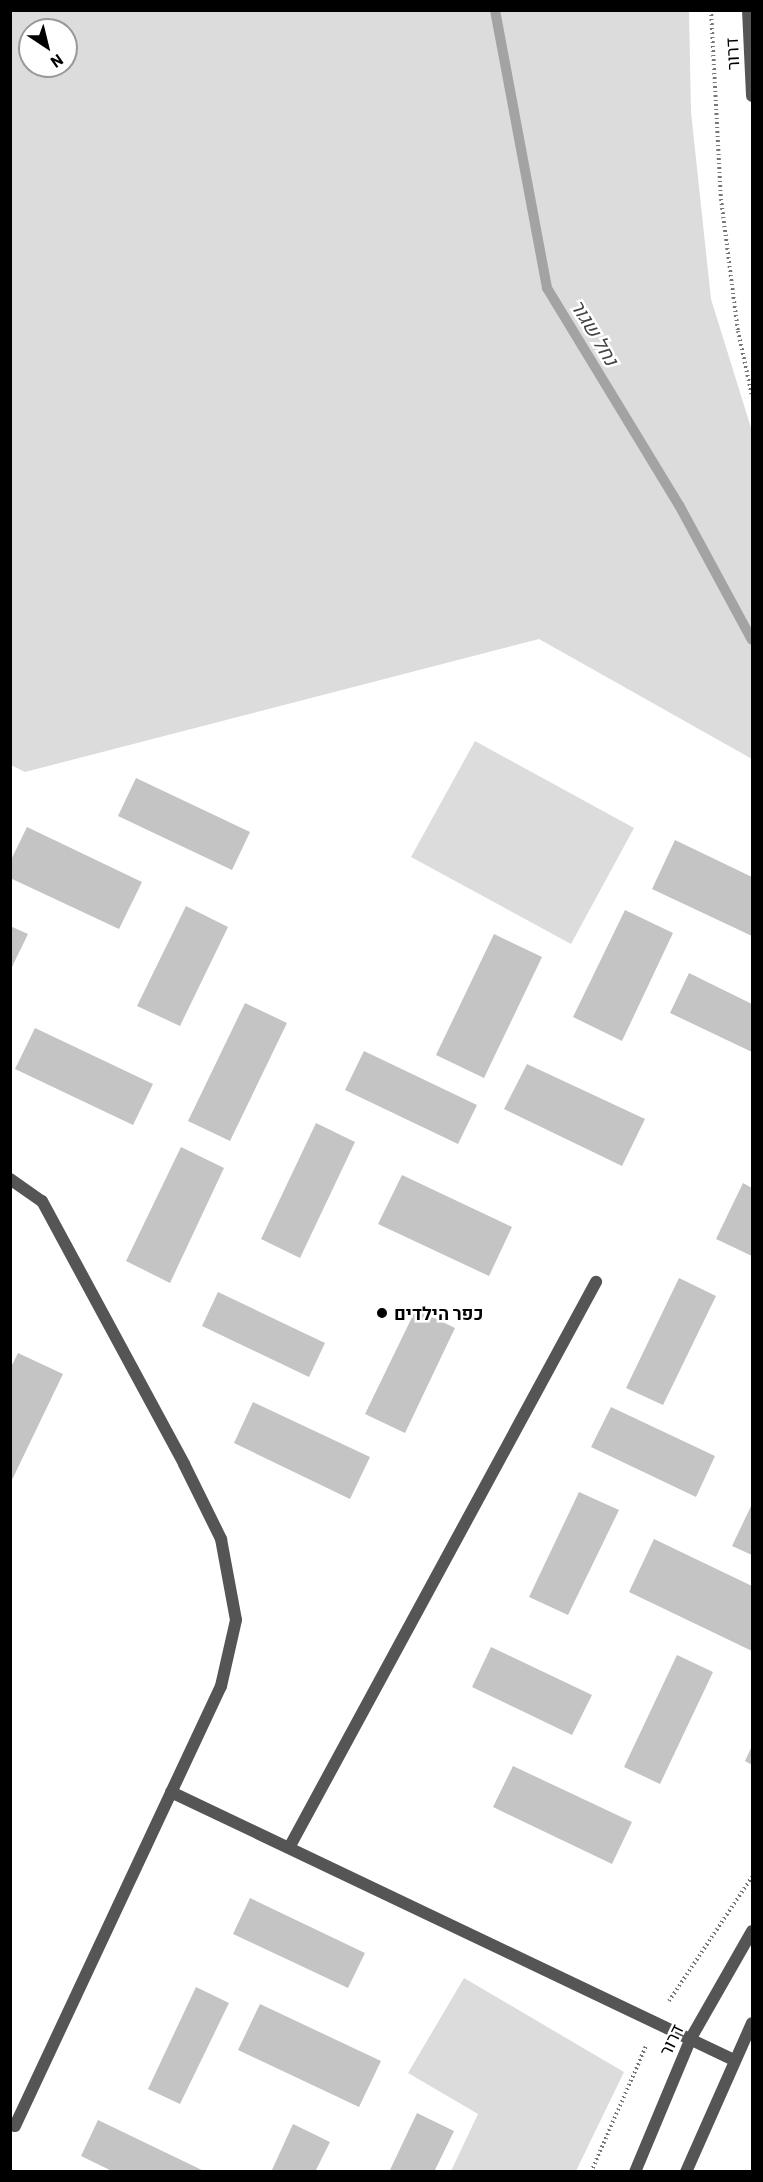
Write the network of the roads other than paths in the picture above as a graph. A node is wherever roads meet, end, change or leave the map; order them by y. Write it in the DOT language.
graph roads {
  1 [pos="748,10"];
  2 [pos="753,96"];
  3 [pos="10,1179"];
  4 [pos="596,1281"];
  5 [pos="171,1792"];
  6 [pos="290,1846"];
  7 [pos="753,1931"];
  8 [pos="753,2023"];
  9 [pos="691,2038"];
  10 [pos="734,2060"];
  11 [pos="15,2126"];
  12 [pos="635,2172"];
  13 [pos="686,2172"];
  1 -- 2 [label="street, דרור"];
  3 -- 5 [label="street"];
  4 -- 6 [label="street"];
  5 -- 6 [label="street"];
  5 -- 11 [label="street"];
  6 -- 9 [label="street"];
  7 -- 9 [label="street, דרור"];
  8 -- 10 [label="street"];
  9 -- 10 [label="street"];
  9 -- 12 [label="street, דרור"];
  10 -- 13 [label="street"];
}
